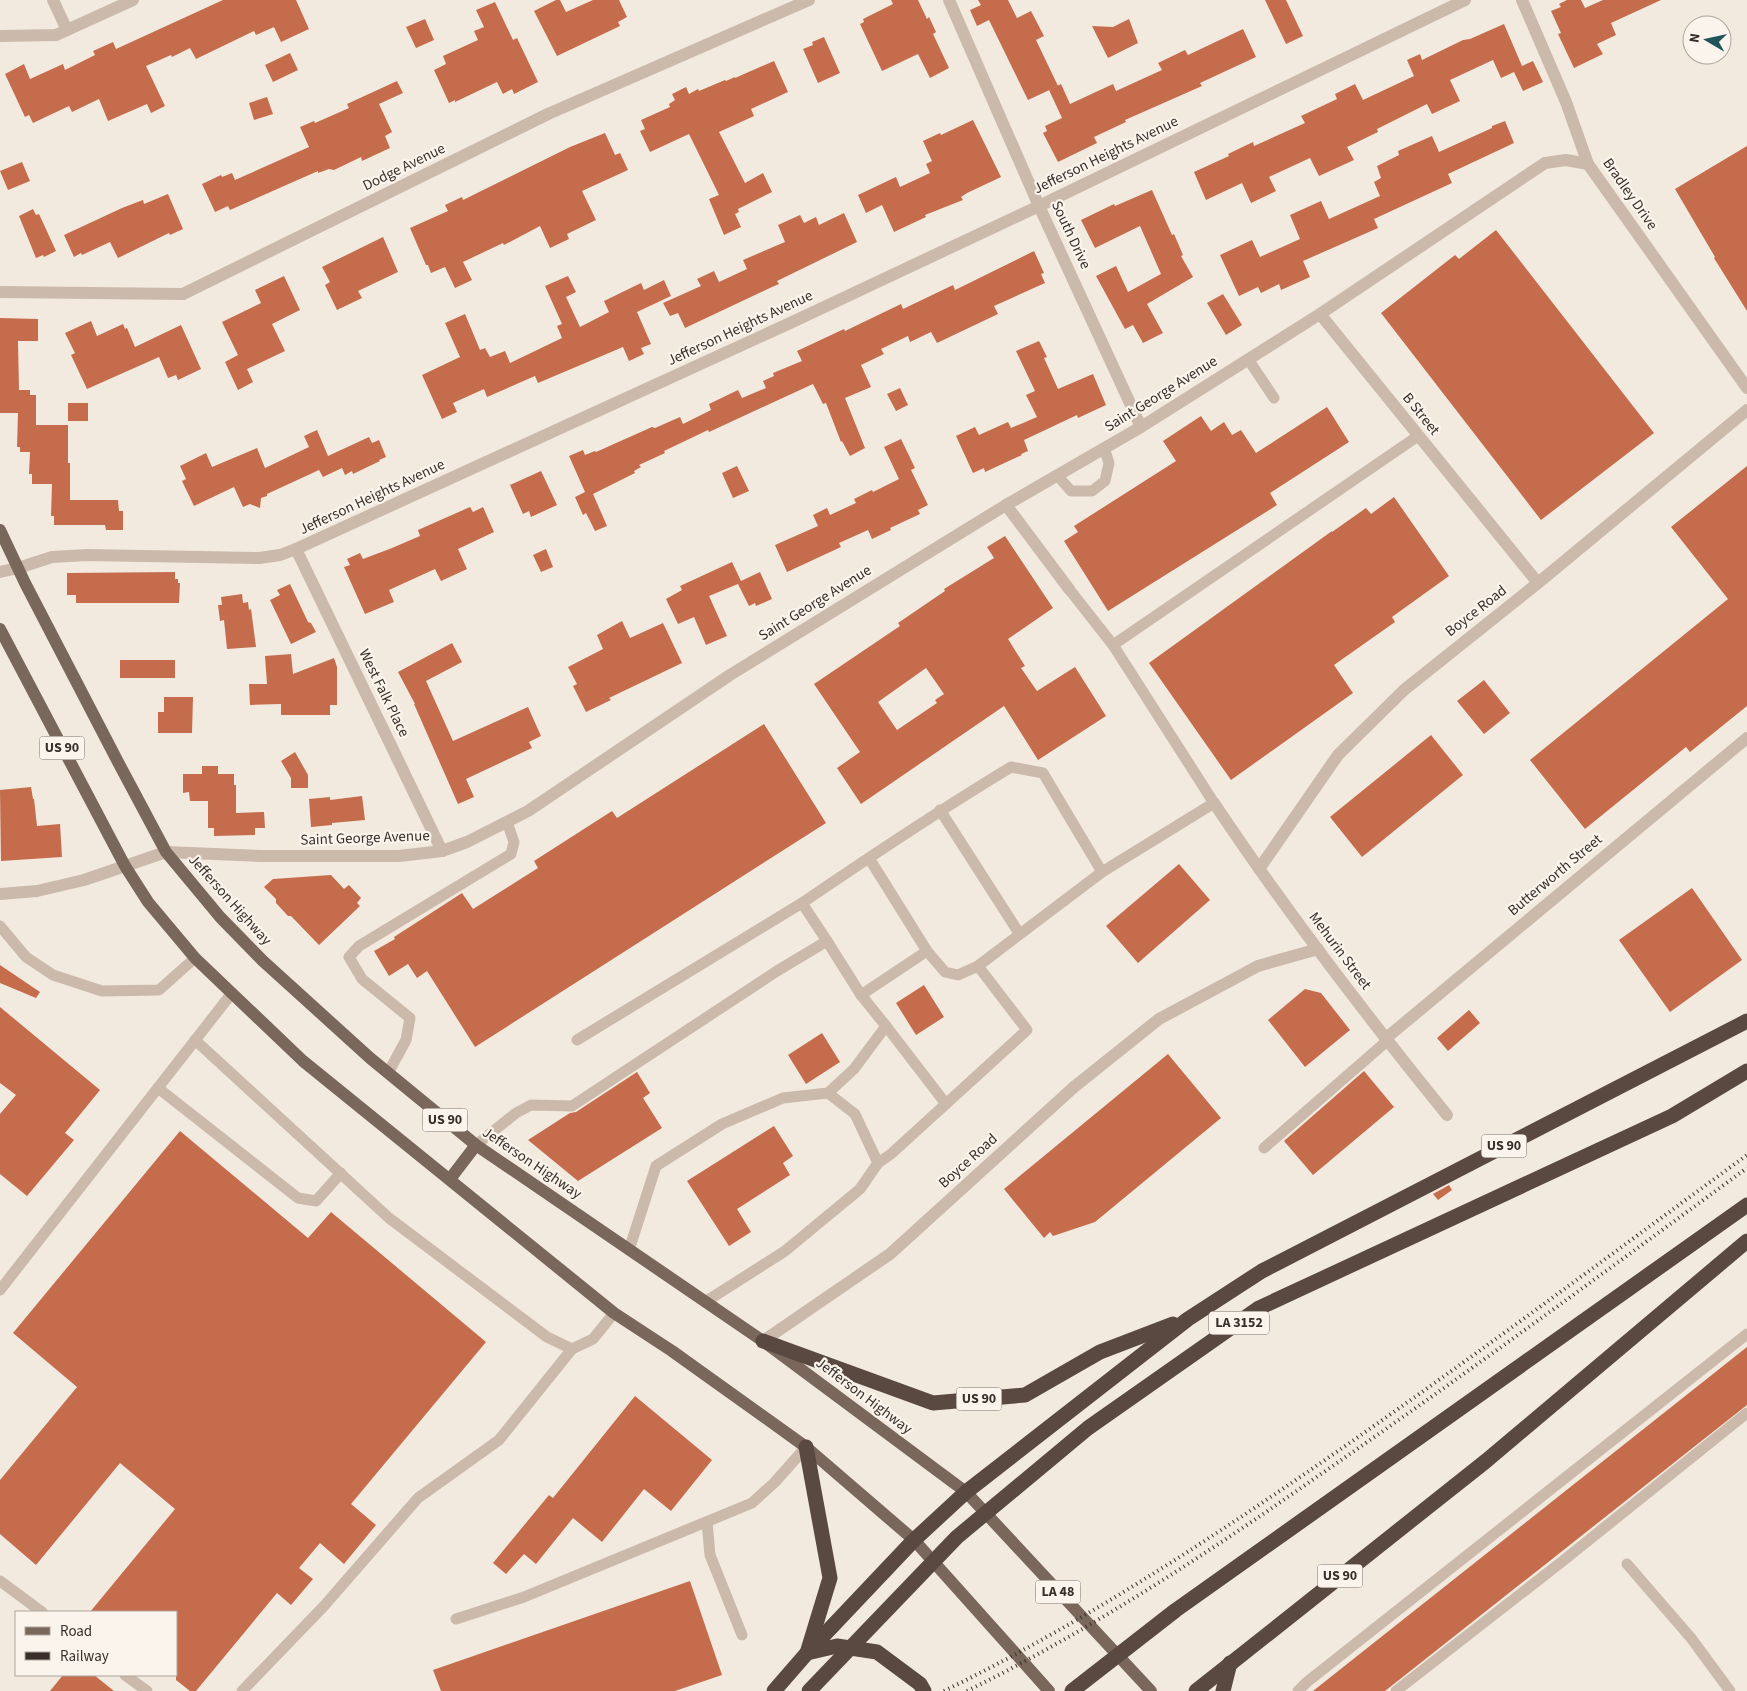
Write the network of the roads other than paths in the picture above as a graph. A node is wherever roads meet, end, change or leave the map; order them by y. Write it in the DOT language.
graph roads {
  1 [pos="54,0"];
  2 [pos="133,0"];
  3 [pos="809,0"];
  4 [pos="949,0"];
  5 [pos="1466,0"];
  6 [pos="1522,0"];
  7 [pos="67,30"];
  8 [pos="0,36"];
  9 [pos="1588,164"];
  10 [pos="1039,206"];
  11 [pos="0,292"];
  12 [pos="1320,314"];
  13 [pos="1248,359"];
  14 [pos="1747,388"];
  15 [pos="1274,398"];
  16 [pos="1747,410"];
  17 [pos="1141,427"];
  18 [pos="1418,436"];
  19 [pos="1104,448"];
  20 [pos="1057,476"];
  21 [pos="1006,505"];
  22 [pos="0,530"];
  23 [pos="296,549"];
  24 [pos="18,568"];
  25 [pos="0,572"];
  26 [pos="1538,583"];
  27 [pos="1069,589"];
  28 [pos="0,629"];
  29 [pos="1113,645"];
  30 [pos="1747,738"];
  31 [pos="1214,803"];
  32 [pos="940,810"];
  33 [pos="507,822"];
  34 [pos="442,851"];
  35 [pos="166,852"];
  36 [pos="869,858"];
  37 [pos="125,866"];
  38 [pos="1259,869"];
  39 [pos="1102,872"];
  40 [pos="0,894"];
  41 [pos="802,903"];
  42 [pos="0,926"];
  43 [pos="1019,933"];
  44 [pos="827,941"];
  45 [pos="1318,949"];
  46 [pos="927,951"];
  47 [pos="195,958"];
  48 [pos="978,966"];
  49 [pos="232,994"];
  50 [pos="861,995"];
  51 [pos="1747,1021"];
  52 [pos="886,1026"];
  53 [pos="195,1040"];
  54 [pos="577,1040"];
  55 [pos="1386,1040"];
  56 [pos="1747,1071"];
  57 [pos="388,1073"];
  58 [pos="158,1088"];
  59 [pos="828,1094"];
  60 [pos="946,1104"];
  61 [pos="1446,1115"];
  62 [pos="476,1145"];
  63 [pos="1264,1148"];
  64 [pos="878,1163"];
  65 [pos="341,1173"];
  66 [pos="450,1180"];
  67 [pos="1747,1205"];
  68 [pos="1747,1240"];
  69 [pos="629,1250"];
  70 [pos="0,1290"];
  71 [pos="705,1302"];
  72 [pos="614,1313"];
  73 [pos="1188,1319"];
  74 [pos="1747,1334"];
  75 [pos="763,1341"];
  76 [pos="572,1349"];
  77 [pos="1747,1413"];
  78 [pos="806,1447"];
  79 [pos="966,1492"];
  80 [pos="707,1522"];
  81 [pos="914,1540"];
  82 [pos="1627,1564"];
  83 [pos="0,1580"];
  84 [pos="41,1611"];
  85 [pos="456,1619"];
  86 [pos="742,1634"];
  87 [pos="807,1653"];
  88 [pos="1230,1663"];
  89 [pos="126,1676"];
  90 [pos="147,1691"];
  91 [pos="242,1691"];
  92 [pos="774,1691"];
  93 [pos="809,1691"];
  94 [pos="924,1691"];
  95 [pos="1049,1691"];
  96 [pos="1072,1691"];
  97 [pos="1150,1691"];
  98 [pos="1196,1691"];
  99 [pos="1223,1691"];
  100 [pos="1298,1691"];
  101 [pos="1396,1691"];
  102 [pos="1730,1691"];
  1 -- 7 [label="street"];
  2 -- 7 [label="street"];
  3 -- 11 [label="street, Dodge Avenue"];
  4 -- 10 [label="street, South Drive"];
  5 -- 10 [label="street, Jefferson Heights Avenue"];
  6 -- 9 [label="street, Bradley Drive"];
  7 -- 8 [label="street"];
  9 -- 12 [label="street, Saint George Avenue"];
  9 -- 14 [label="street, Bradley Drive"];
  10 -- 17 [label="street, South Drive"];
  10 -- 23 [label="street, Jefferson Heights Avenue"];
  12 -- 13 [label="street, Saint George Avenue"];
  12 -- 18 [label="street, B Street"];
  13 -- 15 [label="lane"];
  13 -- 17 [label="street, Saint George Avenue"];
  16 -- 26 [label="street, Boyce Road"];
  17 -- 19 [label="street, Saint George Avenue"];
  18 -- 26 [label="street, B Street"];
  18 -- 29 [label="lane"];
  19 -- 20 [label="street, Saint George Avenue"];
  19 -- 20 [label="lane"];
  20 -- 21 [label="street, Saint George Avenue"];
  21 -- 27 [label="street"];
  21 -- 33 [label="street, Saint George Avenue"];
  22 -- 24 [label="main road, Jefferson Highway / US 90"];
  23 -- 24 [label="street, Jefferson Heights Avenue"];
  23 -- 34 [label="street, West Falk Place"];
  24 -- 25 [label="street, Jefferson Heights Avenue"];
  24 -- 35 [label="main road, Jefferson Highway / US 90"];
  26 -- 38 [label="street, Boyce Road"];
  27 -- 29 [label="lane"];
  28 -- 37 [label="main road, US 90"];
  29 -- 31 [label="lane"];
  30 -- 55 [label="street, Butterworth Street"];
  31 -- 38 [label="street, Mehurin Street"];
  31 -- 39 [label="lane"];
  32 -- 36 [label="lane"];
  32 -- 39 [label="lane"];
  32 -- 43 [label="lane"];
  33 -- 34 [label="street, Saint George Avenue"];
  33 -- 57 [label="lane"];
  34 -- 35 [label="street, Saint George Avenue"];
  35 -- 37 [label="street, Saint George Avenue"];
  35 -- 57 [label="main road, Jefferson Highway / US 90"];
  36 -- 41 [label="lane"];
  36 -- 46 [label="lane"];
  37 -- 40 [label="street, Saint George Avenue"];
  37 -- 47 [label="main road, US 90"];
  38 -- 45 [label="street, Mehurin Street"];
  39 -- 43 [label="lane"];
  41 -- 44 [label="lane"];
  41 -- 54 [label="lane"];
  42 -- 47 [label="lane"];
  43 -- 48 [label="lane"];
  44 -- 50 [label="lane"];
  44 -- 62 [label="lane"];
  45 -- 55 [label="street, Mehurin Street"];
  45 -- 75 [label="street, Boyce Road"];
  46 -- 48 [label="lane"];
  46 -- 50 [label="lane"];
  47 -- 49 [label="main road, US 90"];
  48 -- 60 [label="lane"];
  49 -- 53 [label="lane"];
  49 -- 66 [label="main road, US 90"];
  50 -- 52 [label="lane"];
  51 -- 73 [label="highway, US 90"];
  52 -- 59 [label="lane"];
  52 -- 60 [label="lane"];
  53 -- 58 [label="lane"];
  53 -- 65 [label="lane"];
  55 -- 61 [label="street, Mehurin Street"];
  55 -- 63 [label="lane"];
  56 -- 93 [label="highway, LA 3152"];
  57 -- 62 [label="main road, Jefferson Highway / US 90"];
  58 -- 65 [label="lane"];
  58 -- 70 [label="lane"];
  59 -- 64 [label="lane"];
  59 -- 69 [label="lane"];
  60 -- 64 [label="lane"];
  62 -- 66 [label="main road"];
  62 -- 69 [label="main road, Jefferson Highway / US 90"];
  64 -- 71 [label="lane"];
  65 -- 76 [label="lane"];
  66 -- 72 [label="main road, US 90"];
  67 -- 96 [label="highway"];
  68 -- 88 [label="highway, US 90"];
  69 -- 71 [label="main road, Jefferson Highway / US 90"];
  71 -- 75 [label="main road, Jefferson Highway / US 90"];
  72 -- 76 [label="lane"];
  72 -- 78 [label="main road, US 90"];
  73 -- 75 [label="highway, US 90"];
  73 -- 79 [label="highway"];
  74 -- 100 [label="lane"];
  75 -- 79 [label="main road, Jefferson Highway / LA 48"];
  76 -- 91 [label="lane"];
  77 -- 101 [label="lane"];
  78 -- 80 [label="lane"];
  78 -- 81 [label="main road, US 90"];
  78 -- 87 [label="highway"];
  79 -- 81 [label="highway"];
  79 -- 97 [label="main road, Jefferson Highway / LA 48"];
  80 -- 85 [label="lane"];
  80 -- 86 [label="lane"];
  81 -- 87 [label="highway"];
  81 -- 95 [label="main road, US 90"];
  82 -- 102 [label="lane"];
  83 -- 84 [label="lane"];
  87 -- 92 [label="highway"];
  87 -- 94 [label="highway"];
  88 -- 98 [label="highway, US 90"];
  88 -- 99 [label="highway"];
  89 -- 90 [label="lane"];
}
